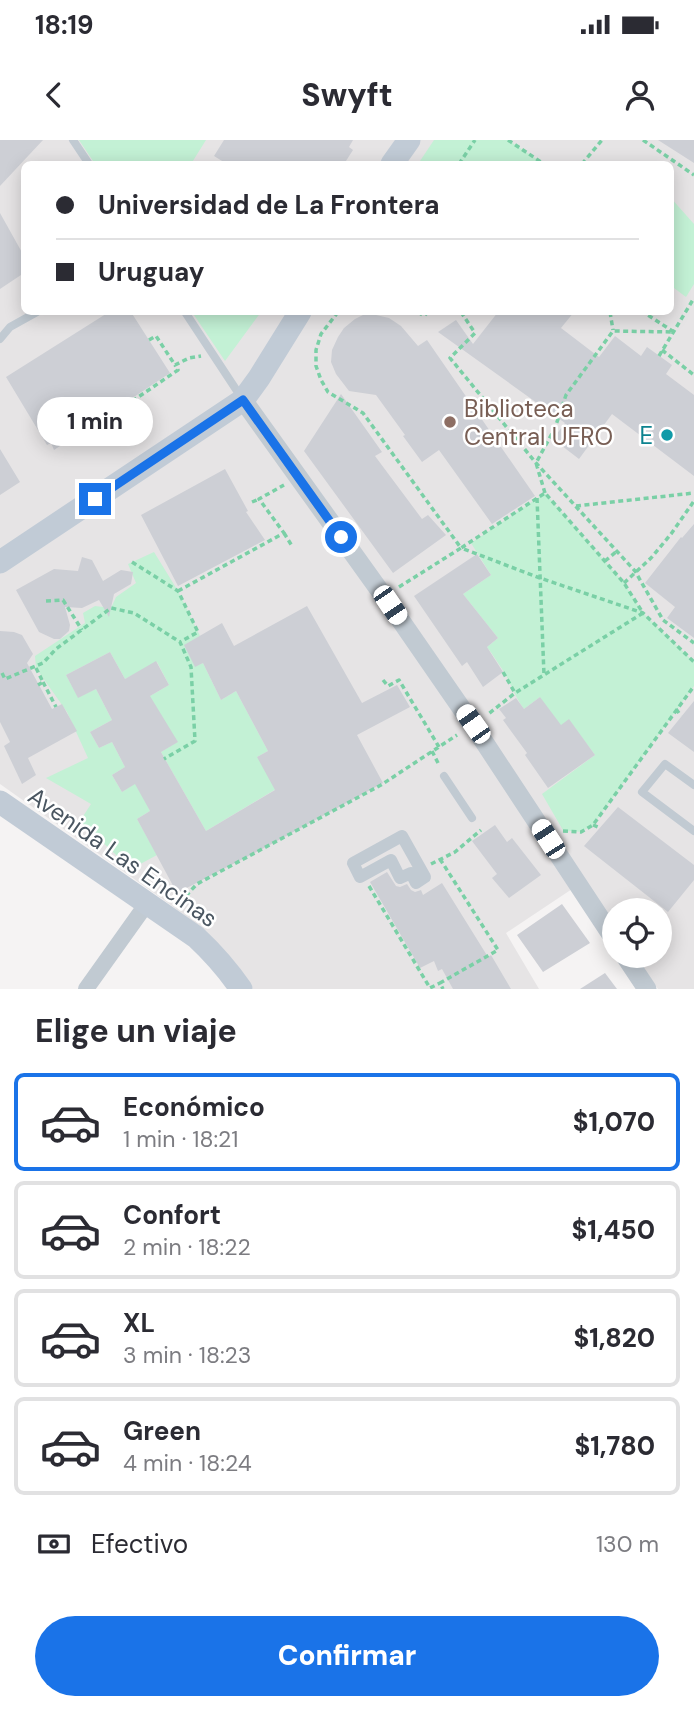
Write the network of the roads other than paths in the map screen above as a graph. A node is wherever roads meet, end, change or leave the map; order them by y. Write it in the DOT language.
graph roads {
  1 [pos="73,140"];
  2 [pos="409,140"];
  3 [pos="87,161"];
  4 [pos="394,161"];
  5 [pos="32,315"];
  6 [pos="187,315"];
  7 [pos="298,315"];
  8 [pos="0,339"];
  9 [pos="243,400"];
  10 [pos="0,562"];
  11 [pos="444,776"];
  12 [pos="694,785"];
  13 [pos="0,802"];
  14 [pos="472,818"];
  15 [pos="694,831"];
  16 [pos="420,869"];
  17 [pos="148,902"];
  18 [pos="602,921"];
  19 [pos="633,968"];
  20 [pos="91,987"];
  21 [pos="241,989"];
  22 [pos="647,989"];
  1 -- 3 [label="lane"];
  2 -- 4 [label="main road"];
  5 -- 8 [label="lane"];
  6 -- 9 [label="lane"];
  7 -- 9 [label="main road"];
  9 -- 10 [label="main road"];
  9 -- 18 [label="street"];
  11 -- 14 [label="lane"];
  12 -- 15 [label="lane"];
  13 -- 17 [label="main road, Avenida Las Encinas"];
  16 -- 16 [label="street"];
  17 -- 20 [label="street"];
  17 -- 21 [label="main road, Avenida Las Encinas"];
  19 -- 22 [label="street"];
}
